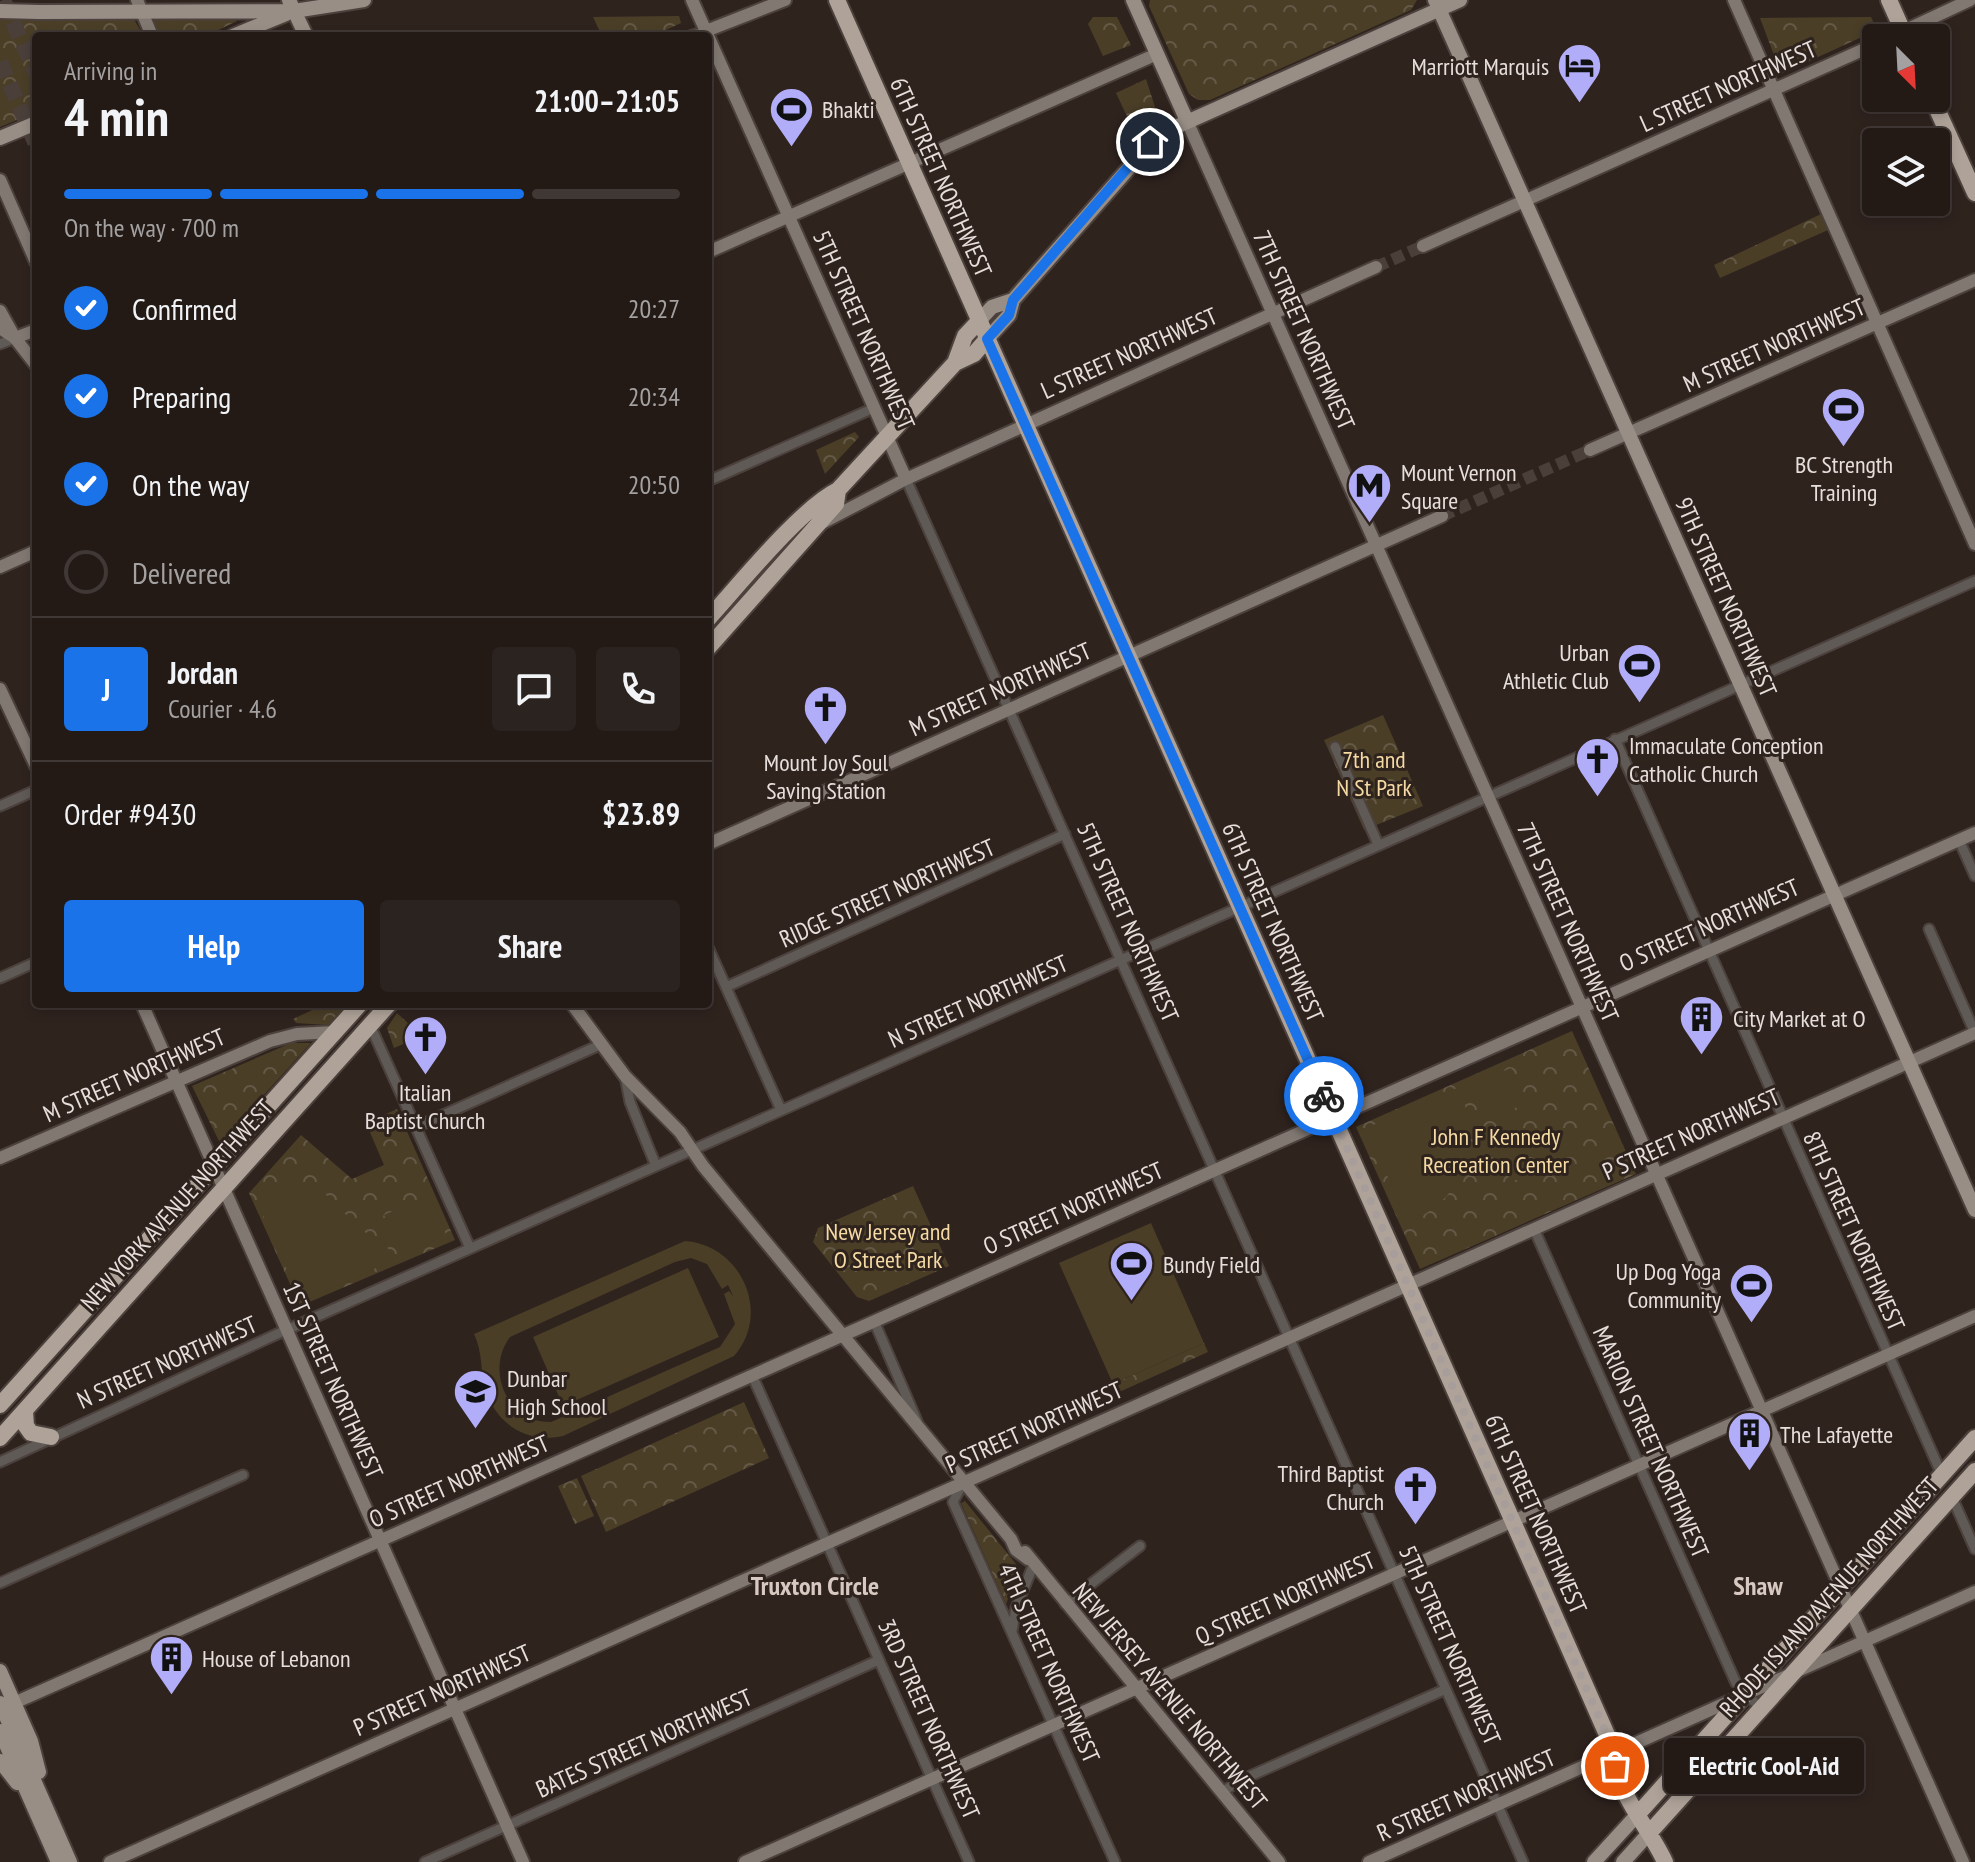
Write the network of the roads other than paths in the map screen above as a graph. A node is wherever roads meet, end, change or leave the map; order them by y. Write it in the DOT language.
graph roads {
  1 [pos="364,0"];
  2 [pos="692,0"];
  3 [pos="785,0"];
  4 [pos="837,0"];
  5 [pos="1133,0"];
  6 [pos="1460,0"];
  7 [pos="1734,0"];
  8 [pos="1889,0"];
  9 [pos="1970,0"];
  10 [pos="1437,3"];
  11 [pos="139,6"];
  12 [pos="291,6"];
  13 [pos="0,11"];
  14 [pos="1896,24"];
  15 [pos="1923,24"];
  16 [pos="706,31"];
  17 [pos="150,32"];
  18 [pos="241,32"];
  19 [pos="304,32"];
  20 [pos="703,32"];
  21 [pos="712,44"];
  22 [pos="1862,50"];
  23 [pos="1157,54"];
  24 [pos="1773,90"];
  25 [pos="1938,112"];
  26 [pos="1187,121"];
  27 [pos="32,125"];
  28 [pos="0,138"];
  29 [pos="909,163"];
  30 [pos="0,180"];
  31 [pos="1975,193"];
  32 [pos="1526,201"];
  33 [pos="789,216"];
  34 [pos="1423,246"];
  35 [pos="712,250"];
  36 [pos="32,253"];
  37 [pos="1376,267"];
  38 [pos="1975,280"];
  39 [pos="1013,300"];
  40 [pos="0,311"];
  41 [pos="1272,313"];
  42 [pos="979,321"];
  43 [pos="1877,323"];
  44 [pos="0,328"];
  45 [pos="32,332"];
  46 [pos="15,338"];
  47 [pos="987,339"];
  48 [pos="0,344"];
  49 [pos="32,360"];
  50 [pos="955,363"];
  51 [pos="874,408"];
  52 [pos="1025,425"];
  53 [pos="1629,433"];
  54 [pos="887,437"];
  55 [pos="1590,450"];
  56 [pos="712,479"];
  57 [pos="906,479"];
  58 [pos="838,490"];
  59 [pos="1442,516"];
  60 [pos="817,526"];
  61 [pos="1975,544"];
  62 [pos="1376,545"];
  63 [pos="32,553"];
  64 [pos="0,567"];
  65 [pos="1975,581"];
  66 [pos="712,615"];
  67 [pos="712,644"];
  68 [pos="1128,656"];
  69 [pos="1741,685"];
  70 [pos="0,689"];
  71 [pos="1009,709"];
  72 [pos="1615,739"];
  73 [pos="1335,747"];
  74 [pos="32,757"];
  75 [pos="32,792"];
  76 [pos="1488,796"];
  77 [pos="0,806"];
  78 [pos="1975,833"];
  79 [pos="1065,834"];
  80 [pos="1959,840"];
  81 [pos="712,842"];
  82 [pos="1378,844"];
  83 [pos="1975,876"];
  84 [pos="1834,894"];
  85 [pos="1239,906"];
  86 [pos="1929,929"];
  87 [pos="1707,949"];
  88 [pos="712,956"];
  89 [pos="1121,959"];
  90 [pos="32,964"];
  91 [pos="0,978"];
  92 [pos="726,987"];
  93 [pos="1581,1006"];
  94 [pos="144,1008"];
  95 [pos="356,1008"];
  96 [pos="385,1008"];
  97 [pos="575,1008"];
  98 [pos="585,1008"];
  99 [pos="370,1025"];
  100 [pos="335,1032"];
  101 [pos="1975,1033"];
  102 [pos="602,1044"];
  103 [pos="1909,1061"];
  104 [pos="625,1076"];
  105 [pos="176,1080"];
  106 [pos="781,1110"];
  107 [pos="1333,1117"];
  108 [pos="1782,1118"];
  109 [pos="416,1127"];
  110 [pos="690,1150"];
  111 [pos="0,1158"];
  112 [pos="656,1166"];
  113 [pos="214,1168"];
  114 [pos="1213,1170"];
  115 [pos="1656,1174"];
  116 [pos="224,1189"];
  117 [pos="1975,1210"];
  118 [pos="1534,1229"];
  119 [pos="470,1248"];
  120 [pos="1408,1284"];
  121 [pos="1975,1316"];
  122 [pos="874,1321"];
  123 [pos="287,1330"];
  124 [pos="841,1335"];
  125 [pos="1288,1338"];
  126 [pos="1888,1354"];
  127 [pos="752,1375"];
  128 [pos="0,1405"];
  129 [pos="1762,1410"];
  130 [pos="25,1411"];
  131 [pos="919,1428"];
  132 [pos="51,1437"];
  133 [pos="0,1438"];
  134 [pos="1975,1438"];
  135 [pos="0,1462"];
  136 [pos="1639,1465"];
  137 [pos="1975,1471"];
  138 [pos="243,1475"];
  139 [pos="1942,1475"];
  140 [pos="964,1482"];
  141 [pos="1952,1497"];
  142 [pos="1513,1521"];
  143 [pos="380,1540"];
  144 [pos="827,1543"];
  145 [pos="1140,1546"];
  146 [pos="1975,1549"];
  147 [pos="1031,1562"];
  148 [pos="1394,1573"];
  149 [pos="0,1583"];
  150 [pos="1840,1587"];
  151 [pos="1975,1592"];
  152 [pos="1065,1604"];
  153 [pos="1851,1610"];
  154 [pos="1012,1631"];
  155 [pos="1865,1641"];
  156 [pos="879,1660"];
  157 [pos="0,1671"];
  158 [pos="1793,1673"];
  159 [pos="1135,1689"];
  160 [pos="1446,1689"];
  161 [pos="1745,1694"];
  162 [pos="7,1703"];
  163 [pos="455,1708"];
  164 [pos="1761,1709"];
  165 [pos="1054,1725"];
  166 [pos="0,1731"];
  167 [pos="1615,1753"];
  168 [pos="0,1761"];
  169 [pos="932,1779"];
  170 [pos="1222,1792"];
  171 [pos="31,1800"];
  172 [pos="1497,1805"];
  173 [pos="1638,1814"];
  174 [pos="507,1826"];
  175 [pos="1651,1831"];
  176 [pos="58,1862"];
  177 [pos="70,1862"];
  178 [pos="110,1862"];
  179 [pos="425,1862"];
  180 [pos="523,1862"];
  181 [pos="745,1862"];
  182 [pos="969,1862"];
  183 [pos="1115,1862"];
  184 [pos="1279,1862"];
  185 [pos="1369,1862"];
  186 [pos="1523,1862"];
  187 [pos="1594,1862"];
  188 [pos="1623,1862"];
  189 [pos="1665,1862"];
  190 [pos="1963,1862"];
  1 -- 12 [label="main road"];
  2 -- 16 [label="street, 5TH STREET NORTHWEST"];
  3 -- 16 [label="street"];
  4 -- 29 [label="highway, 6TH STREET NORTHWEST"];
  5 -- 23 [label="main road, 7TH STREET NORTHWEST"];
  6 -- 10 [label="main road"];
  7 -- 24 [label="street"];
  8 -- 14 [label="highway"];
  9 -- 15 [label="street"];
  10 -- 26 [label="main road"];
  10 -- 32 [label="main road, 9TH STREET NORTHWEST"];
  11 -- 12 [label="main road"];
  11 -- 13 [label="main road, bridge"];
  11 -- 17 [label="street"];
  12 -- 18 [label="main road"];
  12 -- 19 [label="main road"];
  16 -- 20 [label="street"];
  21 -- 33 [label="street, 5TH STREET NORTHWEST"];
  22 -- 24 [label="street, L STREET NORTHWEST"];
  23 -- 26 [label="main road, 7TH STREET NORTHWEST"];
  23 -- 29 [label="street"];
  24 -- 32 [label="street, L STREET NORTHWEST"];
  24 -- 43 [label="street"];
  25 -- 31 [label="highway"];
  26 -- 39 [label="main road"];
  26 -- 41 [label="street, 7TH STREET NORTHWEST"];
  27 -- 28 [label="main road"];
  29 -- 33 [label="street"];
  29 -- 42 [label="highway, 6TH STREET NORTHWEST"];
  30 -- 36 [label="street"];
  32 -- 34 [label="street, L STREET NORTHWEST"];
  32 -- 53 [label="main road, 9TH STREET NORTHWEST"];
  33 -- 35 [label="street"];
  33 -- 51 [label="street, 5TH STREET NORTHWEST"];
  37 -- 41 [label="street, L STREET NORTHWEST"];
  38 -- 43 [label="street, M STREET NORTHWEST"];
  39 -- 42 [label="main road"];
  39 -- 47 [label="main road"];
  40 -- 46 [label="street"];
  41 -- 52 [label="street, L STREET NORTHWEST"];
  41 -- 62 [label="street, 7TH STREET NORTHWEST"];
  42 -- 47 [label="highway, 6TH STREET NORTHWEST"];
  42 -- 50 [label="highway"];
  43 -- 53 [label="street, M STREET NORTHWEST"];
  43 -- 61 [label="street"];
  44 -- 46 [label="street"];
  45 -- 46 [label="street"];
  46 -- 48 [label="street"];
  46 -- 49 [label="street"];
  47 -- 50 [label="highway"];
  47 -- 52 [label="highway, 6TH STREET NORTHWEST"];
  50 -- 54 [label="highway"];
  51 -- 54 [label="street, 5TH STREET NORTHWEST"];
  51 -- 56 [label="street"];
  52 -- 57 [label="street, L STREET NORTHWEST"];
  52 -- 68 [label="highway, 6TH STREET NORTHWEST"];
  53 -- 55 [label="street, M STREET NORTHWEST"];
  53 -- 69 [label="main road, 9TH STREET NORTHWEST"];
  54 -- 57 [label="street, 5TH STREET NORTHWEST"];
  54 -- 58 [label="highway"];
  57 -- 60 [label="street, L STREET NORTHWEST"];
  57 -- 71 [label="street, 5TH STREET NORTHWEST"];
  58 -- 60 [label="highway"];
  58 -- 66 [label="highway"];
  59 -- 62 [label="street, M STREET NORTHWEST"];
  60 -- 67 [label="highway"];
  62 -- 68 [label="street, M STREET NORTHWEST"];
  62 -- 76 [label="street, 7TH STREET NORTHWEST"];
  63 -- 64 [label="street"];
  65 -- 69 [label="street, N STREET NORTHWEST"];
  68 -- 71 [label="street, M STREET NORTHWEST"];
  68 -- 85 [label="highway, 6TH STREET NORTHWEST"];
  69 -- 72 [label="street, N STREET NORTHWEST"];
  69 -- 84 [label="main road, 9TH STREET NORTHWEST"];
  70 -- 74 [label="street"];
  71 -- 79 [label="street, 5TH STREET NORTHWEST"];
  71 -- 81 [label="street, M STREET NORTHWEST"];
  72 -- 76 [label="street, N STREET NORTHWEST"];
  72 -- 87 [label="street, 8TH STREET NORTHWEST"];
  73 -- 82 [label="street"];
  75 -- 77 [label="street"];
  76 -- 82 [label="street, N STREET NORTHWEST"];
  76 -- 93 [label="street, 7TH STREET NORTHWEST"];
  78 -- 80 [label="street, O STREET NORTHWEST"];
  79 -- 89 [label="street, 5TH STREET NORTHWEST"];
  79 -- 92 [label="street, RIDGE STREET NORTHWEST"];
  80 -- 83 [label="street"];
  80 -- 84 [label="street, O STREET NORTHWEST"];
  82 -- 85 [label="street, N STREET NORTHWEST"];
  84 -- 87 [label="street, O STREET NORTHWEST"];
  84 -- 103 [label="main road, 9TH STREET NORTHWEST"];
  85 -- 89 [label="street, N STREET NORTHWEST"];
  85 -- 107 [label="highway, 6TH STREET NORTHWEST"];
  86 -- 101 [label="street"];
  87 -- 93 [label="street, O STREET NORTHWEST"];
  87 -- 108 [label="street, 8TH STREET NORTHWEST"];
  88 -- 92 [label="street"];
  89 -- 106 [label="street, N STREET NORTHWEST"];
  89 -- 114 [label="street, 5TH STREET NORTHWEST"];
  90 -- 91 [label="street"];
  92 -- 106 [label="street"];
  93 -- 107 [label="street, O STREET NORTHWEST"];
  93 -- 115 [label="street, 7TH STREET NORTHWEST"];
  94 -- 105 [label="street, 1ST STREET NORTHWEST"];
  95 -- 100 [label="highway, NEW YORK AVENUE NORTHWEST"];
  96 -- 99 [label="highway, NEW YORK AVENUE NORTHWEST"];
  97 -- 102 [label="street, NEW JERSEY AVENUE NORTHWEST"];
  98 -- 104 [label="street, NEW JERSEY AVENUE NORTHWEST"];
  99 -- 109 [label="street"];
  99 -- 116 [label="highway, NEW YORK AVENUE NORTHWEST"];
  100 -- 105 [label="street, M STREET NORTHWEST"];
  100 -- 113 [label="highway, NEW YORK AVENUE NORTHWEST"];
  101 -- 103 [label="street, P STREET NORTHWEST"];
  102 -- 104 [label="street, NEW JERSEY AVENUE NORTHWEST"];
  102 -- 109 [label="street"];
  103 -- 108 [label="street, P STREET NORTHWEST"];
  103 -- 117 [label="main road, 9TH STREET NORTHWEST"];
  104 -- 110 [label="street, NEW JERSEY AVENUE NORTHWEST"];
  104 -- 112 [label="street"];
  105 -- 111 [label="street, M STREET NORTHWEST"];
  105 -- 113 [label="street, 1ST STREET NORTHWEST"];
  106 -- 110 [label="street, N STREET NORTHWEST"];
  107 -- 114 [label="street, O STREET NORTHWEST"];
  107 -- 120 [label="highway, 6TH STREET NORTHWEST"];
  108 -- 115 [label="street, P STREET NORTHWEST"];
  108 -- 126 [label="street, 8TH STREET NORTHWEST"];
  109 -- 119 [label="street"];
  110 -- 112 [label="street, N STREET NORTHWEST"];
  110 -- 124 [label="street, NEW JERSEY AVENUE NORTHWEST"];
  112 -- 119 [label="street, N STREET NORTHWEST"];
  113 -- 116 [label="street, 1ST STREET NORTHWEST"];
  113 -- 128 [label="highway, NEW YORK AVENUE NORTHWEST"];
  114 -- 122 [label="street, O STREET NORTHWEST"];
  114 -- 125 [label="street, 5TH STREET NORTHWEST"];
  115 -- 118 [label="street, P STREET NORTHWEST"];
  115 -- 129 [label="street, 7TH STREET NORTHWEST"];
  116 -- 123 [label="street, 1ST STREET NORTHWEST"];
  116 -- 130 [label="highway, NEW YORK AVENUE NORTHWEST"];
  118 -- 120 [label="street, P STREET NORTHWEST"];
  118 -- 136 [label="street, MARION STREET NORTHWEST"];
  119 -- 123 [label="street, N STREET NORTHWEST"];
  120 -- 125 [label="street, P STREET NORTHWEST"];
  120 -- 142 [label="highway, 6TH STREET NORTHWEST"];
  121 -- 126 [label="street, Q STREET NORTHWEST"];
  122 -- 124 [label="street, O STREET NORTHWEST"];
  122 -- 131 [label="street"];
  123 -- 132 [label="street, N STREET NORTHWEST"];
  123 -- 143 [label="street, 1ST STREET NORTHWEST"];
  124 -- 127 [label="street, O STREET NORTHWEST"];
  124 -- 131 [label="street, NEW JERSEY AVENUE NORTHWEST"];
  125 -- 140 [label="street, P STREET NORTHWEST"];
  125 -- 148 [label="street, 5TH STREET NORTHWEST"];
  126 -- 129 [label="street, Q STREET NORTHWEST"];
  126 -- 139 [label="street, 8TH STREET NORTHWEST"];
  127 -- 143 [label="street, O STREET NORTHWEST"];
  127 -- 144 [label="street, 3RD STREET NORTHWEST"];
  129 -- 136 [label="street, Q STREET NORTHWEST"];
  129 -- 150 [label="street, 7TH STREET NORTHWEST"];
  130 -- 132 [label="highway"];
  130 -- 133 [label="highway, NEW YORK AVENUE NORTHWEST"];
  131 -- 140 [label="street, NEW JERSEY AVENUE NORTHWEST"];
  132 -- 135 [label="street, N STREET NORTHWEST"];
  134 -- 139 [label="highway, RHODE ISLAND AVENUE NORTHWEST"];
  136 -- 142 [label="street, Q STREET NORTHWEST"];
  136 -- 161 [label="street, MARION STREET NORTHWEST"];
  137 -- 141 [label="highway, RHODE ISLAND AVENUE NORTHWEST"];
  138 -- 149 [label="street"];
  139 -- 150 [label="highway, RHODE ISLAND AVENUE NORTHWEST"];
  140 -- 144 [label="street, P STREET NORTHWEST"];
  140 -- 147 [label="street, NEW JERSEY AVENUE NORTHWEST"];
  140 -- 154 [label="street, 4TH STREET NORTHWEST"];
  141 -- 146 [label="street"];
  141 -- 153 [label="highway, RHODE ISLAND AVENUE NORTHWEST"];
  142 -- 148 [label="street, Q STREET NORTHWEST"];
  142 -- 167 [label="highway, 6TH STREET NORTHWEST"];
  143 -- 162 [label="street, O STREET NORTHWEST"];
  143 -- 163 [label="street, 1ST STREET NORTHWEST"];
  144 -- 156 [label="street, 3RD STREET NORTHWEST"];
  144 -- 163 [label="street, P STREET NORTHWEST"];
  145 -- 152 [label="street"];
  147 -- 152 [label="street, NEW JERSEY AVENUE NORTHWEST"];
  147 -- 154 [label="street"];
  148 -- 159 [label="street, Q STREET NORTHWEST"];
  148 -- 160 [label="street, 5TH STREET NORTHWEST"];
  150 -- 153 [label="street, 7TH STREET NORTHWEST"];
  150 -- 161 [label="highway, RHODE ISLAND AVENUE NORTHWEST"];
  151 -- 155 [label="street, R STREET NORTHWEST"];
  152 -- 159 [label="street, NEW JERSEY AVENUE NORTHWEST"];
  153 -- 155 [label="street, 7TH STREET NORTHWEST"];
  153 -- 158 [label="highway, RHODE ISLAND AVENUE NORTHWEST"];
  154 -- 165 [label="street, 4TH STREET NORTHWEST"];
  155 -- 158 [label="street, R STREET NORTHWEST"];
  155 -- 190 [label="street, 7TH STREET NORTHWEST"];
  156 -- 169 [label="street, 3RD STREET NORTHWEST"];
  156 -- 174 [label="street, BATES STREET NORTHWEST"];
  157 -- 162 [label="main road"];
  158 -- 161 [label="street, R STREET NORTHWEST"];
  158 -- 164 [label="highway, RHODE ISLAND AVENUE NORTHWEST"];
  159 -- 165 [label="street, Q STREET NORTHWEST"];
  159 -- 170 [label="street, NEW JERSEY AVENUE NORTHWEST"];
  160 -- 170 [label="street"];
  160 -- 172 [label="street, 5TH STREET NORTHWEST"];
  161 -- 164 [label="street, MARION STREET NORTHWEST"];
  161 -- 167 [label="street, R STREET NORTHWEST"];
  161 -- 173 [label="highway, RHODE ISLAND AVENUE NORTHWEST"];
  162 -- 177 [label="main road"];
  163 -- 174 [label="street, 1ST STREET NORTHWEST"];
  163 -- 178 [label="street, P STREET NORTHWEST"];
  164 -- 175 [label="highway, RHODE ISLAND AVENUE NORTHWEST"];
  165 -- 169 [label="street, Q STREET NORTHWEST"];
  165 -- 183 [label="street, 4TH STREET NORTHWEST"];
  166 -- 171 [label="main road"];
  167 -- 172 [label="street, R STREET NORTHWEST"];
  167 -- 173 [label="highway, 6TH STREET NORTHWEST"];
  168 -- 171 [label="main road"];
  169 -- 181 [label="street, Q STREET NORTHWEST"];
  169 -- 182 [label="street, 3RD STREET NORTHWEST"];
  170 -- 184 [label="street, NEW JERSEY AVENUE NORTHWEST"];
  171 -- 176 [label="main road"];
  172 -- 185 [label="street, R STREET NORTHWEST"];
  172 -- 186 [label="street, 5TH STREET NORTHWEST"];
  173 -- 175 [label="highway, 6TH STREET NORTHWEST"];
  173 -- 187 [label="main road, RHODE ISLAND AVENUE NORTHWEST"];
  174 -- 179 [label="street, BATES STREET NORTHWEST"];
  174 -- 180 [label="street, 1ST STREET NORTHWEST"];
  175 -- 188 [label="main road, RHODE ISLAND AVENUE NORTHWEST"];
  175 -- 189 [label="highway, 6TH STREET NORTHWEST"];
}
